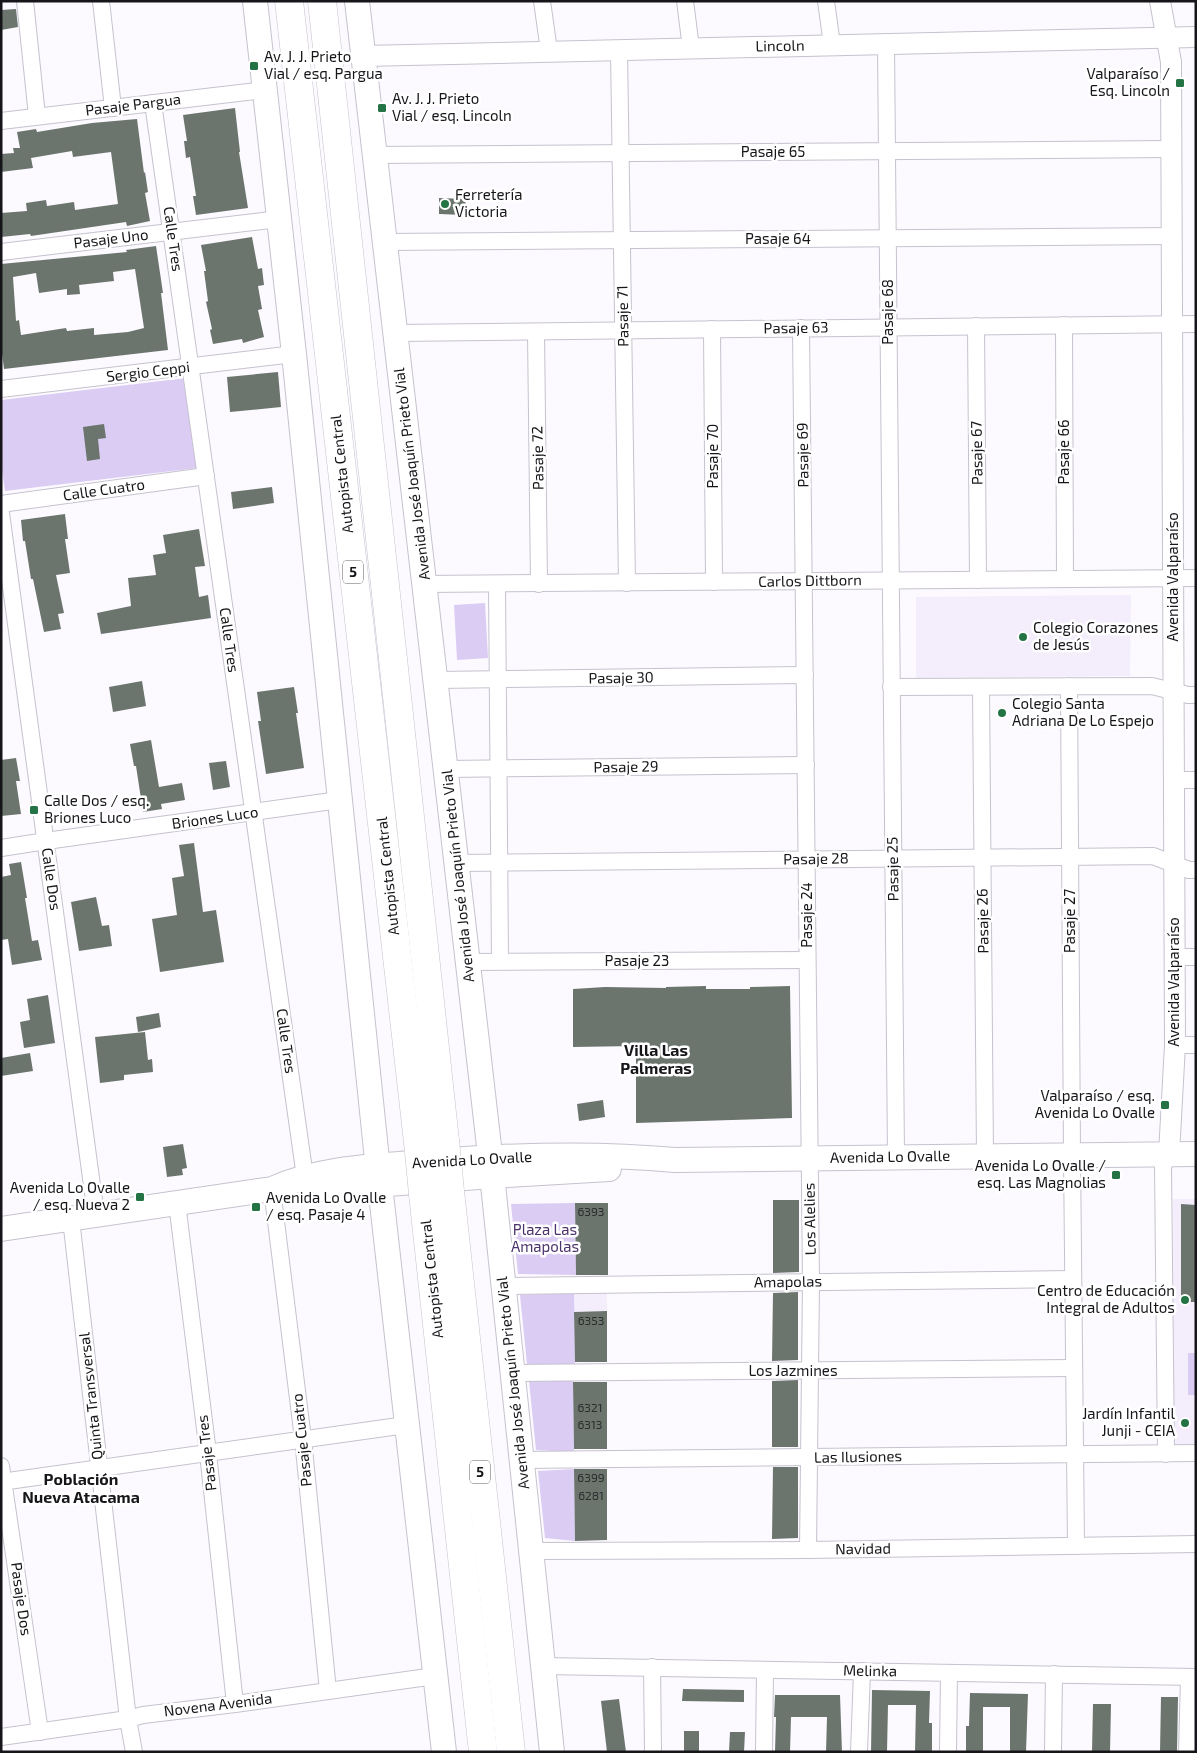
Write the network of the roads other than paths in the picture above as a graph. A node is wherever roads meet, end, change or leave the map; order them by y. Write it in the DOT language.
graph roads {
  1 [pos="25,1"];
  2 [pos="101,1"];
  3 [pos="289,1"];
  4 [pos="322,1"];
  5 [pos="357,1"];
  6 [pos="542,1"];
  7 [pos="685,1"];
  8 [pos="826,1"];
  9 [pos="1160,1"];
  10 [pos="253,3"];
  11 [pos="1196,37"];
  12 [pos="1166,38"];
  13 [pos="886,44"];
  14 [pos="832,45"];
  15 [pos="691,48"];
  16 [pos="619,50"];
  17 [pos="549,51"];
  18 [pos="364,56"];
  19 [pos="265,90"];
  20 [pos="154,103"];
  21 [pos="113,108"];
  22 [pos="37,116"];
  23 [pos="1,121"];
  24 [pos="1171,148"];
  25 [pos="887,151"];
  26 [pos="621,153"];
  27 [pos="375,156"];
  28 [pos="280,219"];
  29 [pos="172,232"];
  30 [pos="1172,236"];
  31 [pos="888,238"];
  32 [pos="622,240"];
  33 [pos="385,242"];
  34 [pos="1,252"];
  35 [pos="1172,324"];
  36 [pos="1196,324"];
  37 [pos="1064,325"];
  38 [pos="976,326"];
  39 [pos="888,327"];
  40 [pos="801,328"];
  41 [pos="623,330"];
  42 [pos="712,330"];
  43 [pos="536,332"];
  44 [pos="396,333"];
  45 [pos="294,354"];
  46 [pos="191,367"];
  47 [pos="1,389"];
  48 [pos="206,476"];
  49 [pos="1,504"];
  50 [pos="1,513"];
  51 [pos="1173,578"];
  52 [pos="1196,578"];
  53 [pos="1064,579"];
  54 [pos="890,580"];
  55 [pos="978,580"];
  56 [pos="804,581"];
  57 [pos="714,582"];
  58 [pos="627,583"];
  59 [pos="425,584"];
  60 [pos="497,584"];
  61 [pos="539,584"];
  62 [pos="805,675"];
  63 [pos="436,680"];
  64 [pos="498,680"];
  65 [pos="981,686"];
  66 [pos="1069,686"];
  67 [pos="891,687"];
  68 [pos="1173,692"];
  69 [pos="1196,695"];
  70 [pos="806,765"];
  71 [pos="446,769"];
  72 [pos="498,769"];
  73 [pos="1174,780"];
  74 [pos="1196,780"];
  75 [pos="339,800"];
  76 [pos="254,812"];
  77 [pos="46,841"];
  78 [pos="1,848"];
  79 [pos="1070,857"];
  80 [pos="983,858"];
  81 [pos="893,859"];
  82 [pos="807,860"];
  83 [pos="499,862"];
  84 [pos="456,863"];
  85 [pos="1174,864"];
  86 [pos="1196,870"];
  87 [pos="1174,957"];
  88 [pos="1196,957"];
  89 [pos="808,960"];
  90 [pos="500,961"];
  91 [pos="467,962"];
  92 [pos="1174,1045"];
  93 [pos="1196,1045"];
  94 [pos="1169,1154"];
  95 [pos="1196,1154"];
  96 [pos="986,1156"];
  97 [pos="1072,1156"];
  98 [pos="896,1157"];
  99 [pos="809,1158"];
  100 [pos="490,1166"];
  101 [pos="379,1175"];
  102 [pos="305,1177"];
  103 [pos="272,1189"];
  104 [pos="437,1192"];
  105 [pos="177,1203"];
  106 [pos="96,1215"];
  107 [pos="71,1219"];
  108 [pos="1,1229"];
  109 [pos="1073,1279"];
  110 [pos="811,1282"];
  111 [pos="502,1286"];
  112 [pos="1074,1368"];
  113 [pos="810,1371"];
  114 [pos="512,1373"];
  115 [pos="406,1425"];
  116 [pos="303,1439"];
  117 [pos="208,1453"];
  118 [pos="1196,1453"];
  119 [pos="1075,1454"];
  120 [pos="1166,1454"];
  121 [pos="809,1457"];
  122 [pos="521,1460"];
  123 [pos="99,1468"];
  124 [pos="2,1477"];
  125 [pos="1196,1544"];
  126 [pos="1076,1546"];
  127 [pos="808,1550"];
  128 [pos="531,1552"];
  129 [pos="544,1666"];
  130 [pos="652,1667"];
  131 [pos="765,1670"];
  132 [pos="862,1671"];
  133 [pos="949,1673"];
  134 [pos="1054,1674"];
  135 [pos="435,1676"];
  136 [pos="1192,1677"];
  137 [pos="328,1691"];
  138 [pos="235,1704"];
  139 [pos="128,1719"];
  140 [pos="40,1732"];
  141 [pos="1,1737"];
  142 [pos="134,1752"];
  143 [pos="444,1752"];
  144 [pos="483,1752"];
  145 [pos="511,1752"];
  146 [pos="552,1752"];
  147 [pos="652,1752"];
  148 [pos="764,1752"];
  149 [pos="859,1752"];
  150 [pos="948,1752"];
  151 [pos="1053,1752"];
  152 [pos="1188,1752"];
  1 -- 22 [label="street"];
  2 -- 21 [label="street"];
  3 -- 104 [label="highway, Autopista Central / 5, bridge"];
  4 -- 104 [label="highway, Autopista Central / 5, bridge"];
  5 -- 18 [label="main road, Avenida José Joaquín Prieto Vial"];
  6 -- 17 [label="street"];
  7 -- 15 [label="street"];
  8 -- 14 [label="street"];
  9 -- 12 [label="street, Avenida Valparaíso"];
  10 -- 19 [label="main road"];
  11 -- 12 [label="street, Lincoln"];
  12 -- 13 [label="street, Lincoln"];
  12 -- 24 [label="street, Avenida Valparaíso"];
  13 -- 14 [label="street, Lincoln"];
  13 -- 25 [label="street, Pasaje 68"];
  14 -- 15 [label="street, Lincoln"];
  15 -- 16 [label="street, Lincoln"];
  16 -- 17 [label="street, Lincoln"];
  16 -- 26 [label="street, Pasaje 71"];
  17 -- 18 [label="street, Lincoln"];
  18 -- 27 [label="main road, Avenida José Joaquín Prieto Vial"];
  19 -- 20 [label="street, Pasaje Pargua"];
  19 -- 28 [label="main road"];
  20 -- 21 [label="street, Pasaje Pargua"];
  20 -- 29 [label="street, Calle Tres"];
  21 -- 22 [label="street, Pasaje Pargua"];
  22 -- 23 [label="street, Pasaje Pargua"];
  24 -- 25 [label="street, Pasaje 65"];
  24 -- 30 [label="street, Avenida Valparaíso"];
  25 -- 26 [label="street, Pasaje 65"];
  25 -- 31 [label="street, Pasaje 68"];
  26 -- 27 [label="street, Pasaje 65"];
  26 -- 32 [label="street, Pasaje 71"];
  27 -- 33 [label="main road, Avenida José Joaquín Prieto Vial"];
  28 -- 29 [label="street, Pasaje Uno"];
  28 -- 45 [label="main road"];
  29 -- 34 [label="street, Pasaje Uno"];
  29 -- 46 [label="street, Calle Tres"];
  30 -- 31 [label="street, Pasaje 64"];
  30 -- 35 [label="street, Avenida Valparaíso"];
  31 -- 32 [label="street, Pasaje 64"];
  31 -- 39 [label="street, Pasaje 68"];
  32 -- 33 [label="street, Pasaje 64"];
  32 -- 41 [label="street, Pasaje 71"];
  33 -- 44 [label="main road, Avenida José Joaquín Prieto Vial"];
  35 -- 36 [label="street, Pasaje 63"];
  35 -- 37 [label="street, Pasaje 63"];
  35 -- 51 [label="street, Avenida Valparaíso"];
  37 -- 38 [label="street, Pasaje 63"];
  37 -- 53 [label="street, Pasaje 66"];
  38 -- 39 [label="street, Pasaje 63"];
  38 -- 55 [label="street, Pasaje 67"];
  39 -- 40 [label="street, Pasaje 63"];
  39 -- 54 [label="street, Pasaje 68"];
  40 -- 42 [label="street, Pasaje 63"];
  40 -- 56 [label="street, Pasaje 69"];
  41 -- 42 [label="street, Pasaje 63"];
  41 -- 43 [label="street, Pasaje 63"];
  41 -- 58 [label="street, Pasaje 71"];
  42 -- 57 [label="street, Pasaje 70"];
  43 -- 44 [label="street, Pasaje 63"];
  43 -- 61 [label="street, Pasaje 72"];
  44 -- 59 [label="main road, Avenida José Joaquín Prieto Vial"];
  45 -- 46 [label="street, Sergio Ceppi"];
  45 -- 75 [label="main road"];
  46 -- 47 [label="street, Sergio Ceppi"];
  46 -- 48 [label="street, Calle Tres"];
  48 -- 49 [label="street, Calle Cuatro"];
  48 -- 76 [label="street, Calle Tres"];
  50 -- 77 [label="street, Calle Dos"];
  51 -- 52 [label="street, Carlos Dittborn"];
  51 -- 53 [label="street, Carlos Dittborn"];
  51 -- 68 [label="street, Avenida Valparaíso"];
  53 -- 55 [label="street, Carlos Dittborn"];
  54 -- 55 [label="street, Carlos Dittborn"];
  54 -- 56 [label="street, Carlos Dittborn"];
  54 -- 67 [label="street, Pasaje 25"];
  56 -- 57 [label="street, Carlos Dittborn"];
  56 -- 62 [label="street, Pasaje 24"];
  57 -- 58 [label="street, Carlos Dittborn"];
  58 -- 61 [label="street, Carlos Dittborn"];
  59 -- 60 [label="street, Carlos Dittborn"];
  59 -- 63 [label="main road, Avenida José Joaquín Prieto Vial"];
  60 -- 61 [label="street, Carlos Dittborn"];
  60 -- 64 [label="street"];
  62 -- 64 [label="street, Pasaje 30"];
  62 -- 70 [label="street, Pasaje 24"];
  63 -- 64 [label="street, Pasaje 30"];
  63 -- 71 [label="main road, Avenida José Joaquín Prieto Vial"];
  64 -- 72 [label="street"];
  65 -- 66 [label="street"];
  65 -- 67 [label="street"];
  65 -- 80 [label="street, Pasaje 26"];
  66 -- 68 [label="street"];
  66 -- 79 [label="street, Pasaje 27"];
  67 -- 81 [label="street, Pasaje 25"];
  68 -- 69 [label="street"];
  68 -- 73 [label="street, Avenida Valparaíso"];
  70 -- 72 [label="street, Pasaje 29"];
  70 -- 82 [label="street, Pasaje 24"];
  71 -- 72 [label="street, Pasaje 29"];
  71 -- 84 [label="main road, Avenida José Joaquín Prieto Vial"];
  72 -- 83 [label="street"];
  73 -- 74 [label="street"];
  73 -- 85 [label="street, Avenida Valparaíso"];
  75 -- 76 [label="street, Briones Luco"];
  75 -- 101 [label="main road"];
  76 -- 77 [label="street, Briones Luco"];
  76 -- 102 [label="street, Calle Tres"];
  77 -- 78 [label="street, Briones Luco"];
  77 -- 106 [label="street, Calle Dos"];
  79 -- 80 [label="street, Pasaje 28"];
  79 -- 85 [label="street, Pasaje 28"];
  79 -- 97 [label="street, Pasaje 27"];
  80 -- 81 [label="street, Pasaje 28"];
  80 -- 96 [label="street, Pasaje 26"];
  81 -- 82 [label="street, Pasaje 28"];
  81 -- 98 [label="street, Pasaje 25"];
  82 -- 83 [label="street, Pasaje 28"];
  82 -- 89 [label="street, Pasaje 24"];
  83 -- 84 [label="street, Pasaje 28"];
  83 -- 90 [label="street"];
  84 -- 91 [label="main road, Avenida José Joaquín Prieto Vial"];
  85 -- 86 [label="street, Pasaje 28"];
  85 -- 87 [label="street, Avenida Valparaíso"];
  87 -- 88 [label="street"];
  87 -- 92 [label="street, Avenida Valparaíso"];
  89 -- 90 [label="street, Pasaje 23"];
  89 -- 99 [label="street, Pasaje 24"];
  90 -- 91 [label="street, Pasaje 23"];
  91 -- 100 [label="main road, Avenida José Joaquín Prieto Vial"];
  92 -- 93 [label="street"];
  92 -- 94 [label="street, Avenida Valparaíso"];
  94 -- 95 [label="main road, Avenida Lo Ovalle"];
  94 -- 97 [label="main road, Avenida Lo Ovalle"];
  94 -- 120 [label="street"];
  96 -- 97 [label="main road, Avenida Lo Ovalle"];
  96 -- 98 [label="main road, Avenida Lo Ovalle"];
  97 -- 109 [label="street, Pasaje 27"];
  98 -- 99 [label="main road, Avenida Lo Ovalle"];
  99 -- 100 [label="main road, Avenida Lo Ovalle"];
  99 -- 110 [label="street, Los Alelies"];
  100 -- 101 [label="main road, Avenida Lo Ovalle"];
  100 -- 111 [label="main road, Avenida José Joaquín Prieto Vial"];
  101 -- 102 [label="main road, Avenida Lo Ovalle"];
  101 -- 103 [label="main road, Avenida Lo Ovalle"];
  101 -- 115 [label="main road"];
  102 -- 103 [label="main road, Avenida Lo Ovalle"];
  103 -- 105 [label="main road, Avenida Lo Ovalle"];
  103 -- 116 [label="street, Pasaje Cuatro"];
  104 -- 144 [label="highway, Autopista Central / 5"];
  104 -- 145 [label="highway, Autopista Central / 5"];
  105 -- 106 [label="main road, Avenida Lo Ovalle"];
  105 -- 117 [label="street, Pasaje Tres"];
  106 -- 107 [label="main road, Avenida Lo Ovalle"];
  107 -- 108 [label="main road, Avenida Lo Ovalle"];
  107 -- 123 [label="street, Quinta Transversal"];
  109 -- 110 [label="street, Amapolas"];
  109 -- 112 [label="street, Pasaje 27"];
  110 -- 111 [label="street, Amapolas"];
  110 -- 113 [label="street, Los Alelies"];
  111 -- 114 [label="main road, Avenida José Joaquín Prieto Vial"];
  112 -- 113 [label="street, Los Jazmines"];
  112 -- 119 [label="street, Pasaje 27"];
  113 -- 114 [label="street, Los Jazmines"];
  113 -- 121 [label="street, Los Alelies"];
  114 -- 122 [label="main road, Avenida José Joaquín Prieto Vial"];
  115 -- 116 [label="street"];
  115 -- 135 [label="main road"];
  116 -- 117 [label="street"];
  116 -- 137 [label="street, Pasaje Cuatro"];
  117 -- 123 [label="street"];
  117 -- 138 [label="street, Pasaje Tres"];
  118 -- 120 [label="street, Las Ilusiones"];
  119 -- 120 [label="street, Las Ilusiones"];
  119 -- 121 [label="street, Las Ilusiones"];
  119 -- 126 [label="street, Pasaje 27"];
  121 -- 122 [label="street, Las Ilusiones"];
  121 -- 127 [label="street, Los Alelies"];
  122 -- 128 [label="main road, Avenida José Joaquín Prieto Vial"];
  123 -- 124 [label="street"];
  123 -- 139 [label="street, Quinta Transversal"];
  124 -- 140 [label="street, Pasaje Dos"];
  125 -- 126 [label="street, Navidad"];
  126 -- 127 [label="street, Navidad"];
  127 -- 128 [label="street, Navidad"];
  128 -- 129 [label="main road, Avenida José Joaquín Prieto Vial"];
  129 -- 130 [label="street, Melinka"];
  129 -- 146 [label="main road, Avenida José Joaquín Prieto Vial"];
  130 -- 131 [label="street, Melinka"];
  130 -- 147 [label="street"];
  131 -- 132 [label="street, Melinka"];
  131 -- 148 [label="street"];
  132 -- 133 [label="street, Melinka"];
  132 -- 149 [label="street"];
  133 -- 134 [label="street, Melinka"];
  133 -- 150 [label="street"];
  134 -- 136 [label="street, Melinka"];
  134 -- 151 [label="street"];
  135 -- 137 [label="street, Novena Avenida"];
  135 -- 143 [label="main road"];
  136 -- 152 [label="street"];
  137 -- 138 [label="street, Novena Avenida"];
  138 -- 139 [label="street, Novena Avenida"];
  139 -- 140 [label="street, Novena Avenida"];
  139 -- 142 [label="street, Quinta Transversal"];
  140 -- 141 [label="street, Novena Avenida"];
}
